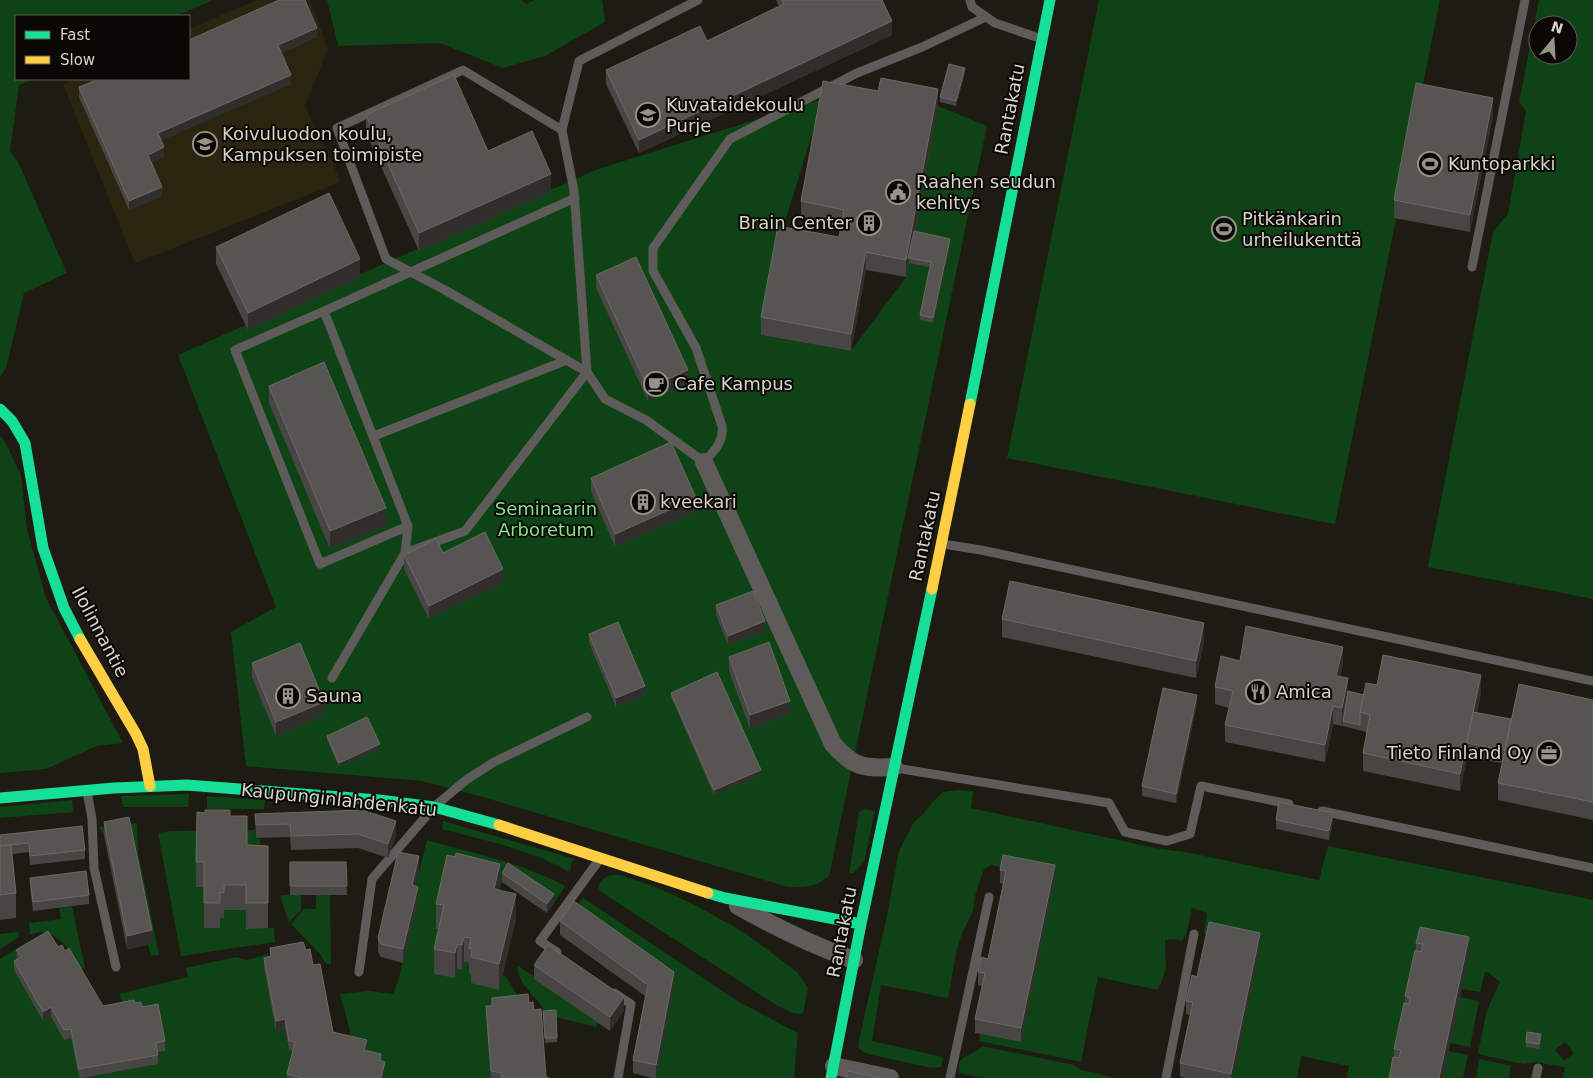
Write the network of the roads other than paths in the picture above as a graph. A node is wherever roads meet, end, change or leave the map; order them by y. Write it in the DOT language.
graph roads {
  1 [pos="698,0"];
  2 [pos="970,0"];
  3 [pos="1050,0"];
  4 [pos="1525,0"];
  5 [pos="986,16"];
  6 [pos="1042,39"];
  7 [pos="562,130"];
  8 [pos="575,198"];
  9 [pos="1472,267"];
  10 [pos="411,272"];
  11 [pos="324,311"];
  12 [pos="566,360"];
  13 [pos="587,372"];
  14 [pos="0,409"];
  15 [pos="374,436"];
  16 [pos="704,462"];
  17 [pos="408,526"];
  18 [pos="941,544"];
  19 [pos="405,553"];
  20 [pos="332,678"];
  21 [pos="1593,681"];
  22 [pos="587,717"];
  23 [pos="894,767"];
  24 [pos="150,786"];
  25 [pos="87,791"];
  26 [pos="0,798"];
  27 [pos="1296,806"];
  28 [pos="434,807"];
  29 [pos="1316,810"];
  30 [pos="600,858"];
  31 [pos="1593,868"];
  32 [pos="988,897"];
  33 [pos="724,898"];
  34 [pos="861,924"];
  35 [pos="1194,934"];
  36 [pos="563,957"];
  37 [pos="854,960"];
  38 [pos="116,967"];
  39 [pos="358,972"];
  40 [pos="608,988"];
  41 [pos="1538,1068"];
  42 [pos="832,1072"];
  43 [pos="618,1078"];
  44 [pos="890,1078"];
  45 [pos="950,1078"];
  46 [pos="1166,1078"];
  47 [pos="1536,1078"];
  1 -- 7 [label="lane"];
  2 -- 5 [label="lane"];
  3 -- 6 [label="street, Rantakatu"];
  4 -- 9 [label="lane"];
  5 -- 6 [label="lane"];
  5 -- 16 [label="lane"];
  6 -- 18 [label="street, Rantakatu"];
  7 -- 8 [label="lane"];
  7 -- 10 [label="lane"];
  8 -- 10 [label="lane"];
  8 -- 13 [label="lane"];
  10 -- 11 [label="lane"];
  10 -- 12 [label="lane"];
  11 -- 15 [label="lane"];
  11 -- 17 [label="lane"];
  12 -- 13 [label="lane"];
  12 -- 15 [label="lane"];
  13 -- 16 [label="lane"];
  13 -- 19 [label="lane"];
  14 -- 24 [label="street, Ilolinnantie"];
  15 -- 17 [label="lane"];
  16 -- 23 [label="street"];
  17 -- 19 [label="lane"];
  18 -- 21 [label="lane"];
  18 -- 23 [label="street, Rantakatu"];
  19 -- 20 [label="lane"];
  22 -- 28 [label="lane"];
  23 -- 27 [label="lane"];
  23 -- 34 [label="street, Rantakatu"];
  24 -- 25 [label="street, Kaupunginlahdenkatu"];
  24 -- 28 [label="street, Kaupunginlahdenkatu"];
  25 -- 26 [label="street, Kaupunginlahdenkatu"];
  25 -- 38 [label="lane"];
  28 -- 30 [label="street, Kaupunginlahdenkatu"];
  28 -- 39 [label="lane"];
  29 -- 31 [label="lane"];
  30 -- 33 [label="street, Kaupunginlahdenkatu"];
  30 -- 36 [label="lane"];
  32 -- 45 [label="lane"];
  33 -- 34 [label="street, Kaupunginlahdenkatu"];
  33 -- 37 [label="street, Kaupunginlahdenkatu"];
  34 -- 37 [label="street, Rantakatu"];
  35 -- 46 [label="lane"];
  37 -- 42 [label="street, Rantakatu"];
  40 -- 43 [label="lane"];
  41 -- 47 [label="lane"];
  42 -- 44 [label="street"];
}
